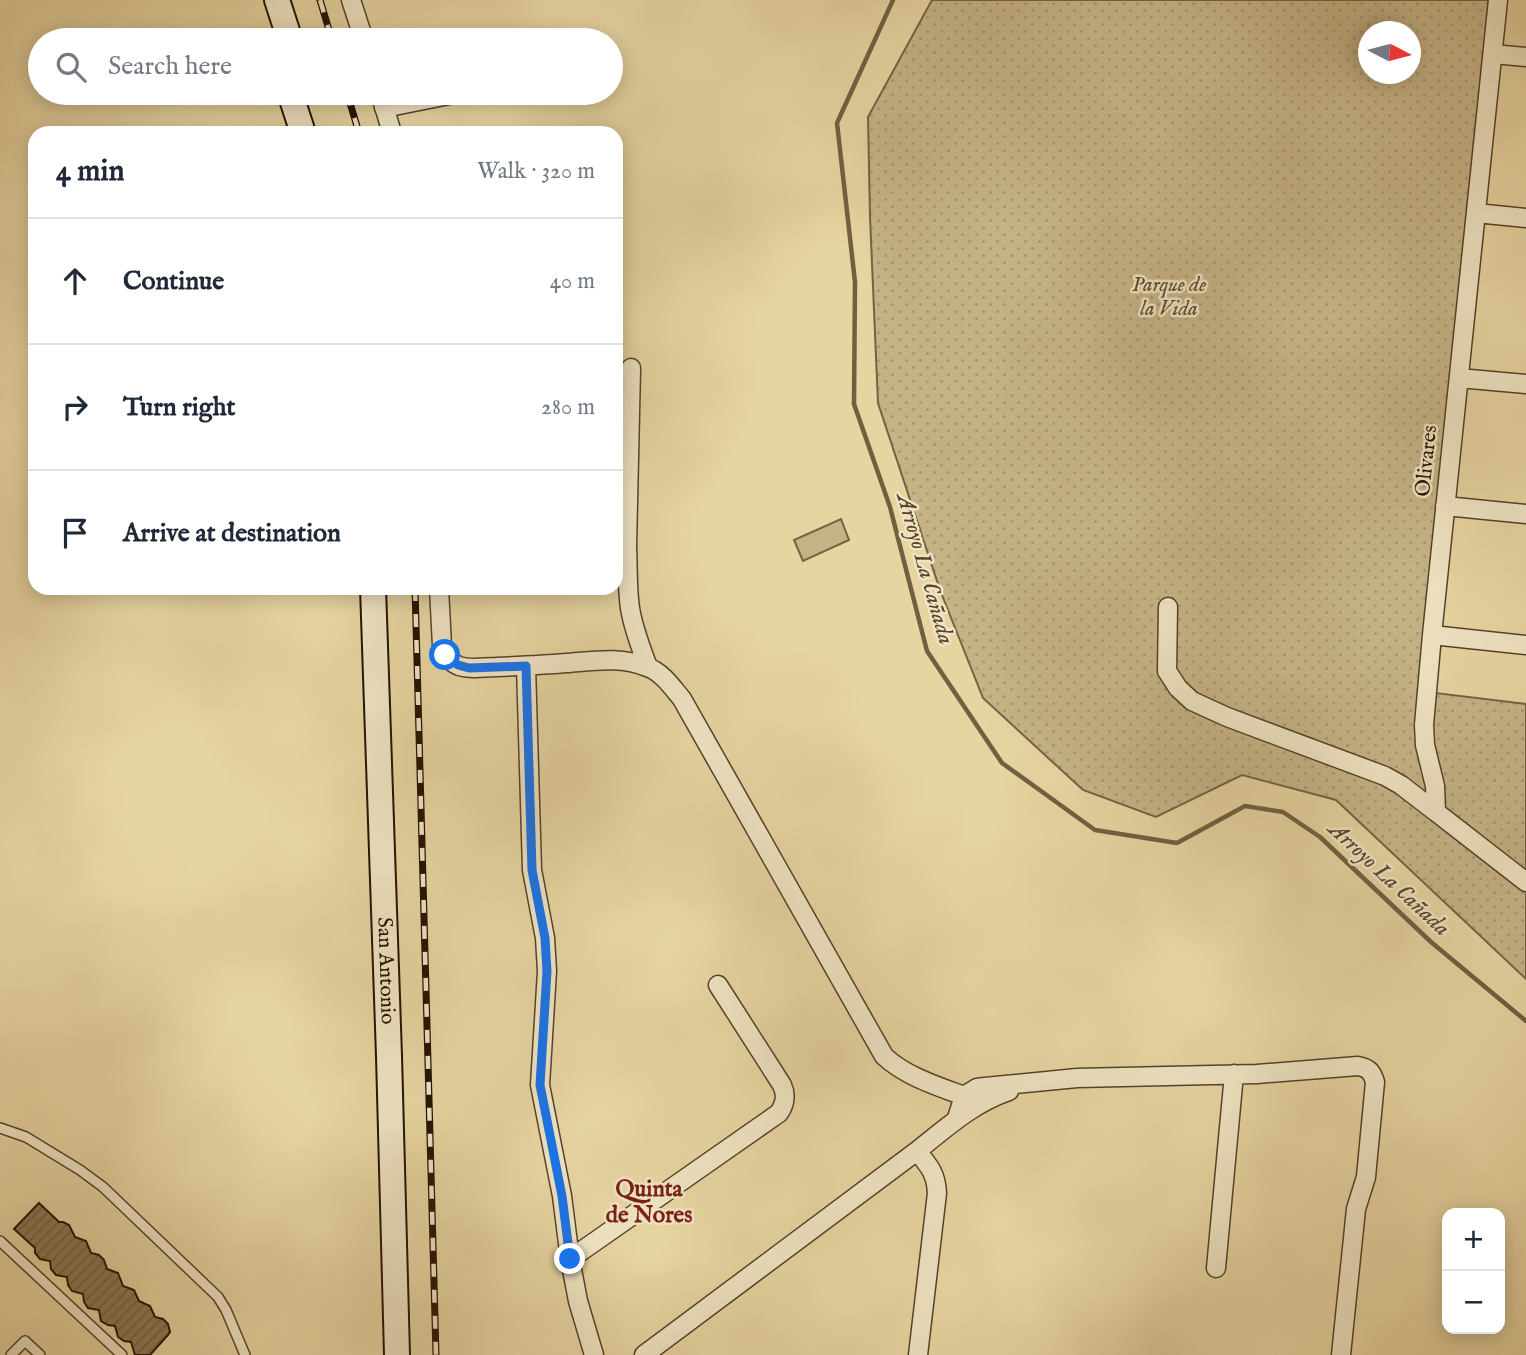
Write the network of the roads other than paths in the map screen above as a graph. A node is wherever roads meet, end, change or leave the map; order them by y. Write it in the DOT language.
graph roads {
  1 [pos="261,0"];
  2 [pos="277,0"];
  3 [pos="351,0"];
  4 [pos="1498,0"];
  5 [pos="270,28"];
  6 [pos="286,28"];
  7 [pos="360,28"];
  8 [pos="1493,54"];
  9 [pos="1526,57"];
  10 [pos="294,105"];
  11 [pos="310,105"];
  12 [pos="384,105"];
  13 [pos="301,126"];
  14 [pos="316,126"];
  15 [pos="390,126"];
  16 [pos="1476,213"];
  17 [pos="1526,218"];
  18 [pos="631,368"];
  19 [pos="1459,377"];
  20 [pos="1526,384"];
  21 [pos="1445,506"];
  22 [pos="1526,514"];
  23 [pos="358,595"];
  24 [pos="373,595"];
  25 [pos="439,595"];
  26 [pos="1168,607"];
  27 [pos="1432,635"];
  28 [pos="1526,645"];
  29 [pos="526,666"];
  30 [pos="648,667"];
  31 [pos="1436,812"];
  32 [pos="1526,883"];
  33 [pos="718,985"];
  34 [pos="1234,1074"];
  35 [pos="1038,1082"];
  36 [pos="964,1096"];
  37 [pos="957,1118"];
  38 [pos="0,1128"];
  39 [pos="917,1151"];
  40 [pos="0,1241"];
  41 [pos="570,1259"];
  42 [pos="1216,1268"];
  43 [pos="11,1355"];
  44 [pos="40,1355"];
  45 [pos="122,1355"];
  46 [pos="245,1355"];
  47 [pos="382,1355"];
  48 [pos="397,1355"];
  49 [pos="594,1355"];
  50 [pos="644,1355"];
  51 [pos="918,1355"];
  52 [pos="1341,1355"];
  1 -- 5 [label="main road"];
  2 -- 6 [label="main road"];
  3 -- 7 [label="street"];
  4 -- 8 [label="street, Olivares"];
  8 -- 9 [label="street"];
  8 -- 16 [label="street, Olivares"];
  10 -- 13 [label="main road"];
  11 -- 14 [label="main road"];
  12 -- 15 [label="street"];
  16 -- 17 [label="street"];
  16 -- 19 [label="street, Olivares"];
  18 -- 30 [label="street"];
  19 -- 20 [label="street"];
  19 -- 21 [label="street, Olivares"];
  21 -- 22 [label="street"];
  21 -- 27 [label="street, Olivares"];
  23 -- 47 [label="main road, San Antonio"];
  24 -- 48 [label="main road, San Antonio"];
  25 -- 29 [label="street"];
  26 -- 31 [label="street"];
  27 -- 28 [label="street"];
  27 -- 31 [label="street, Olivares"];
  29 -- 30 [label="street"];
  29 -- 41 [label="street"];
  30 -- 36 [label="street"];
  31 -- 32 [label="street"];
  33 -- 41 [label="street"];
  34 -- 35 [label="street"];
  34 -- 42 [label="street"];
  34 -- 52 [label="street"];
  35 -- 36 [label="street"];
  35 -- 37 [label="street"];
  36 -- 37 [label="street"];
  37 -- 39 [label="street"];
  38 -- 46 [label="lane"];
  39 -- 50 [label="street"];
  39 -- 51 [label="street"];
  40 -- 45 [label="lane"];
  41 -- 49 [label="street"];
  43 -- 44 [label="lane"];
}
